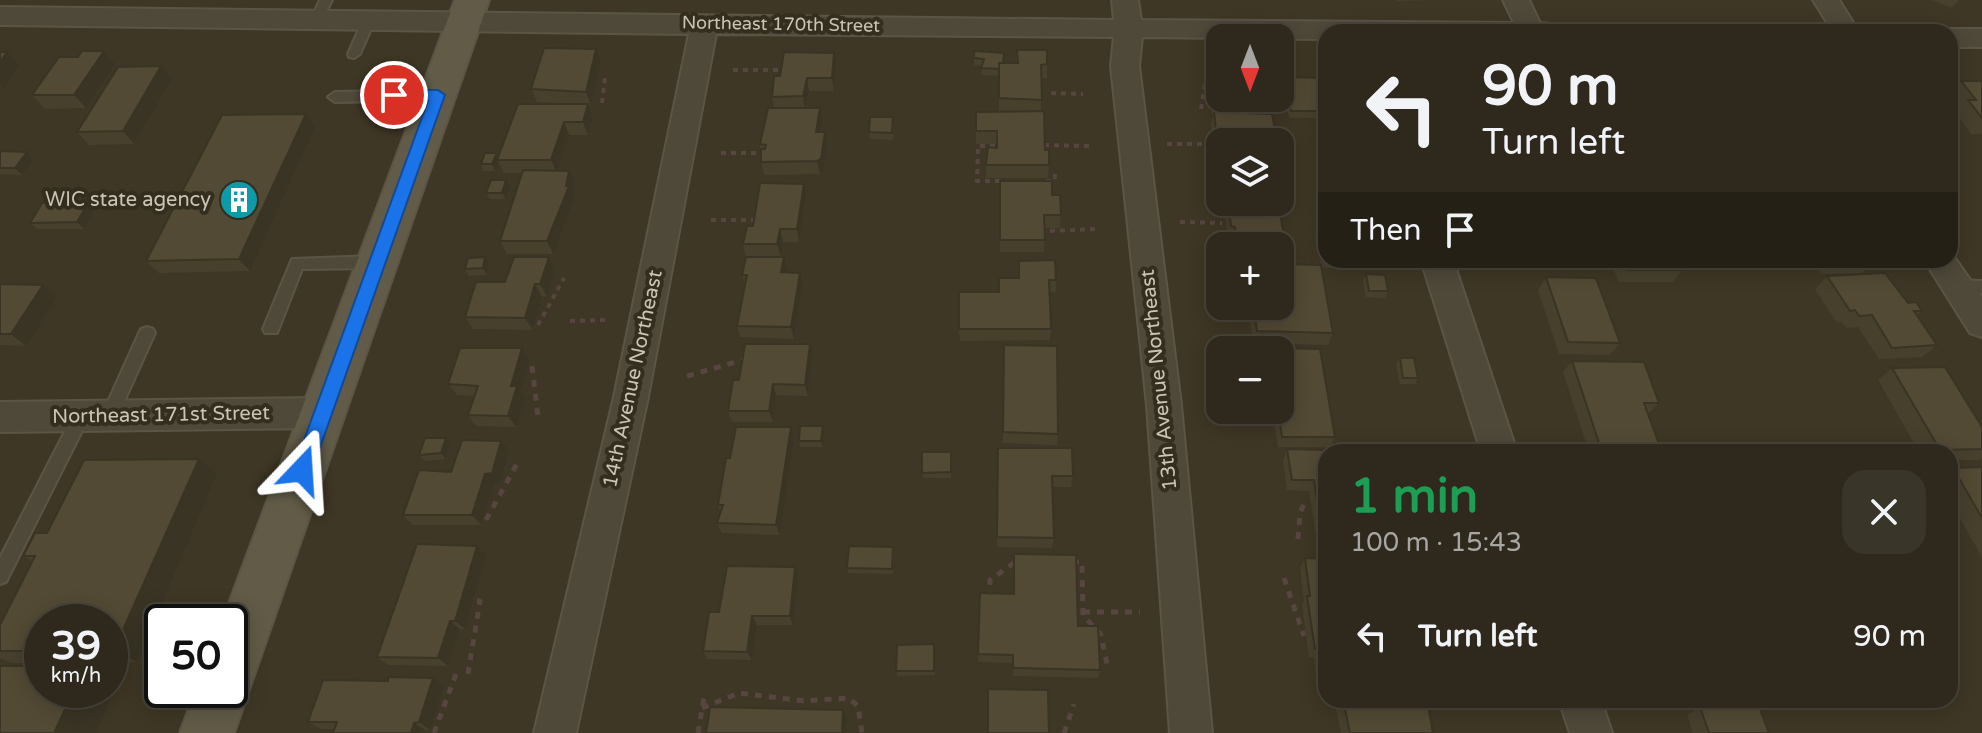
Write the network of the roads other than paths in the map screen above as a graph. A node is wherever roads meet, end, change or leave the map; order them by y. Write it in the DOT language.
graph roads {
  1 [pos="1516,0"];
  2 [pos="1826,0"];
  3 [pos="321,10"];
  4 [pos="468,12"];
  5 [pos="1127,14"];
  6 [pos="0,16"];
  7 [pos="368,22"];
  8 [pos="705,23"];
  9 [pos="1528,24"];
  10 [pos="1841,24"];
  11 [pos="1318,28"];
  12 [pos="1958,38"];
  13 [pos="1982,38"];
  14 [pos="354,54"];
  15 [pos="438,95"];
  16 [pos="335,97"];
  17 [pos="378,262"];
  18 [pos="1440,268"];
  19 [pos="1959,278"];
  20 [pos="1982,324"];
  21 [pos="271,329"];
  22 [pos="147,333"];
  23 [pos="323,413"];
  24 [pos="96,415"];
  25 [pos="0,417"];
  26 [pos="1496,444"];
  27 [pos="0,576"];
  28 [pos="248,619"];
  29 [pos="216,708"];
  30 [pos="1583,708"];
  31 [pos="207,733"];
  32 [pos="555,733"];
  33 [pos="1191,733"];
  34 [pos="1591,733"];
  1 -- 9 [label="street"];
  2 -- 10 [label="street"];
  3 -- 6 [label="street, Northeast 170th Street"];
  3 -- 7 [label="street, Northeast 170th Street"];
  4 -- 7 [label="street, Northeast 170th Street"];
  4 -- 8 [label="street, Northeast 170th Street"];
  4 -- 15 [label="main road"];
  5 -- 8 [label="street, Northeast 170th Street"];
  5 -- 11 [label="street, Northeast 170th Street"];
  5 -- 33 [label="street, 13th Avenue Northeast"];
  7 -- 14 [label="lane"];
  8 -- 32 [label="street, 14th Avenue Northeast"];
  12 -- 13 [label="street"];
  15 -- 16 [label="lane"];
  15 -- 17 [label="main road"];
  17 -- 21 [label="lane"];
  17 -- 23 [label="main road"];
  18 -- 26 [label="street"];
  19 -- 20 [label="street"];
  22 -- 24 [label="lane"];
  23 -- 24 [label="street, Northeast 171st Street"];
  23 -- 28 [label="main road"];
  24 -- 25 [label="street, Northeast 171st Street"];
  24 -- 27 [label="lane"];
  29 -- 31 [label="main road"];
  30 -- 34 [label="street"];
}
